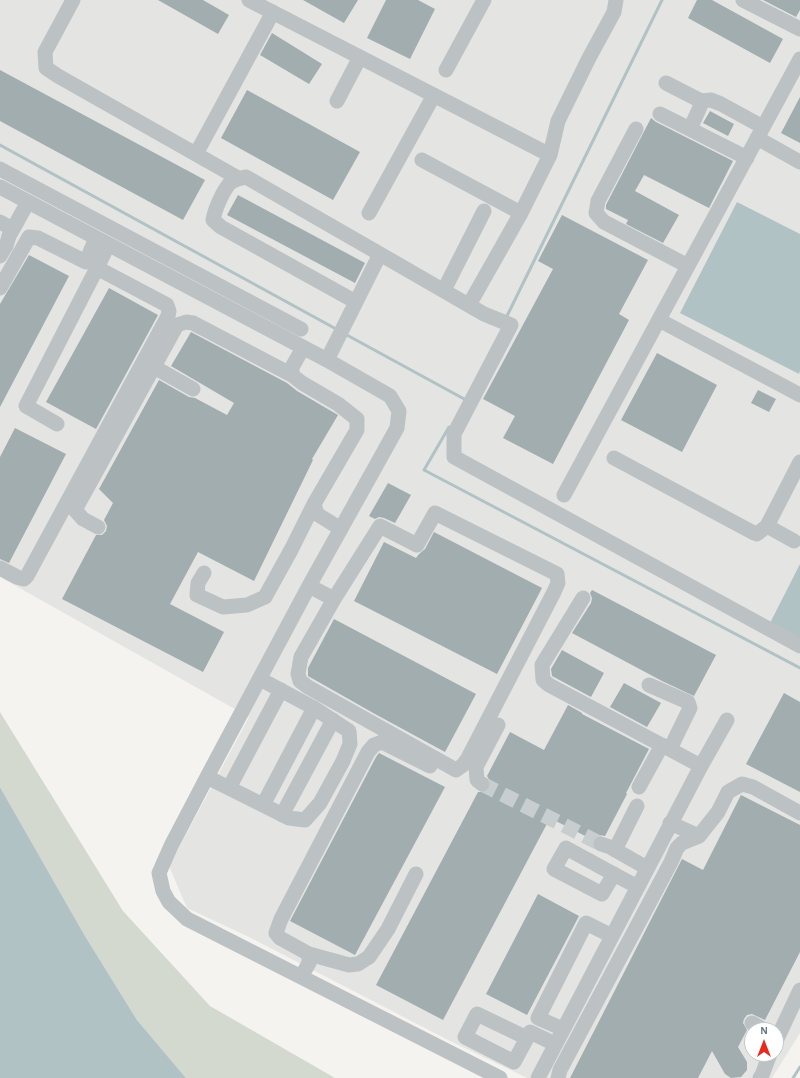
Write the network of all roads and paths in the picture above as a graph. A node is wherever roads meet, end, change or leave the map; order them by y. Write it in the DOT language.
graph roads {
  1 [pos="73,0"];
  2 [pos="249,0"];
  3 [pos="484,0"];
  4 [pos="616,0"];
  5 [pos="743,0"];
  6 [pos="273,12"];
  7 [pos="800,29"];
  8 [pos="360,57"];
  9 [pos="800,59"];
  10 [pos="446,70"];
  11 [pos="666,83"];
  12 [pos="434,95"];
  13 [pos="337,101"];
  14 [pos="701,101"];
  15 [pos="660,114"];
  16 [pos="636,129"];
  17 [pos="690,129"];
  18 [pos="760,133"];
  19 [pos="196,154"];
  20 [pos="550,155"];
  21 [pos="747,158"];
  22 [pos="422,160"];
  23 [pos="800,162"];
  24 [pos="0,169"];
  25 [pos="238,178"];
  26 [pos="0,187"];
  27 [pos="28,202"];
  28 [pos="484,211"];
  29 [pos="369,213"];
  30 [pos="521,213"];
  31 [pos="6,225"];
  32 [pos="102,242"];
  33 [pos="380,254"];
  34 [pos="0,256"];
  35 [pos="688,266"];
  36 [pos="97,268"];
  37 [pos="0,288"];
  38 [pos="444,290"];
  39 [pos="469,305"];
  40 [pos="353,308"];
  41 [pos="659,320"];
  42 [pos="301,330"];
  43 [pos="303,348"];
  44 [pos="327,360"];
  45 [pos="154,367"];
  46 [pos="292,375"];
  47 [pos="193,389"];
  48 [pos="800,395"];
  49 [pos="57,424"];
  50 [pos="614,458"];
  51 [pos="800,462"];
  52 [pos="564,495"];
  53 [pos="314,504"];
  54 [pos="767,526"];
  55 [pos="98,527"];
  56 [pos="341,529"];
  57 [pos="794,541"];
  58 [pos="0,568"];
  59 [pos="204,573"];
  60 [pos="309,586"];
  61 [pos="583,598"];
  62 [pos="334,599"];
  63 [pos="800,646"];
  64 [pos="260,679"];
  65 [pos="649,685"];
  66 [pos="281,690"];
  67 [pos="314,708"];
  68 [pos="333,720"];
  69 [pos="727,720"];
  70 [pos="498,725"];
  71 [pos="666,747"];
  72 [pos="701,766"];
  73 [pos="451,776"];
  74 [pos="207,777"];
  75 [pos="482,784"];
  76 [pos="639,787"];
  77 [pos="229,788"];
  78 [pos="263,805"];
  79 [pos="637,806"];
  80 [pos="800,813"];
  81 [pos="282,815"];
  82 [pos="670,824"];
  83 [pos="699,836"];
  84 [pos="648,868"];
  85 [pos="416,874"];
  86 [pos="614,874"];
  87 [pos="638,887"];
  88 [pos="620,920"];
  89 [pos="636,928"];
  90 [pos="612,936"];
  91 [pos="309,954"];
  92 [pos="301,977"];
  93 [pos="800,990"];
  94 [pos="784,1023"];
  95 [pos="563,1029"];
  96 [pos="527,1038"];
  97 [pos="556,1044"];
  98 [pos="767,1062"];
  99 [pos="500,1078"];
  100 [pos="538,1078"];
  101 [pos="558,1078"];
  102 [pos="760,1078"];
  1 -- 19 [label="street"];
  2 -- 6 [label="street"];
  3 -- 10 [label="street"];
  4 -- 20 [label="street"];
  5 -- 7 [label="street"];
  6 -- 8 [label="street"];
  6 -- 19 [label="street"];
  8 -- 12 [label="street"];
  8 -- 13 [label="street"];
  9 -- 18 [label="street"];
  11 -- 14 [label="street"];
  12 -- 20 [label="street"];
  12 -- 29 [label="street"];
  14 -- 17 [label="street"];
  14 -- 18 [label="street"];
  15 -- 17 [label="street"];
  16 -- 35 [label="street"];
  17 -- 21 [label="street"];
  18 -- 21 [label="street"];
  18 -- 23 [label="street"];
  19 -- 25 [label="street"];
  20 -- 30 [label="street"];
  21 -- 35 [label="street"];
  22 -- 30 [label="street"];
  24 -- 42 [label="street"];
  25 -- 33 [label="street"];
  25 -- 40 [label="street"];
  26 -- 27 [label="street"];
  27 -- 31 [label="street"];
  27 -- 32 [label="street"];
  28 -- 38 [label="street"];
  30 -- 39 [label="street"];
  31 -- 34 [label="street"];
  32 -- 36 [label="street"];
  32 -- 37 [label="street"];
  32 -- 43 [label="street"];
  33 -- 38 [label="street"];
  33 -- 40 [label="street"];
  35 -- 41 [label="street"];
  36 -- 49 [label="street"];
  36 -- 58 [label="street"];
  38 -- 39 [label="street"];
  39 -- 63 [label="street"];
  40 -- 44 [label="street"];
  41 -- 48 [label="street"];
  41 -- 52 [label="street"];
  43 -- 44 [label="street"];
  43 -- 46 [label="street"];
  44 -- 56 [label="street"];
  45 -- 46 [label="street"];
  45 -- 47 [label="street"];
  45 -- 55 [label="street"];
  46 -- 53 [label="street"];
  50 -- 54 [label="street"];
  51 -- 54 [label="street"];
  53 -- 56 [label="street"];
  53 -- 59 [label="street"];
  54 -- 57 [label="street"];
  56 -- 60 [label="street"];
  60 -- 62 [label="street"];
  60 -- 64 [label="street"];
  61 -- 71 [label="street"];
  62 -- 62 [label="street"];
  64 -- 66 [label="street"];
  64 -- 74 [label="street"];
  65 -- 71 [label="street"];
  66 -- 67 [label="street"];
  66 -- 77 [label="street"];
  67 -- 68 [label="street"];
  67 -- 78 [label="street"];
  68 -- 81 [label="street"];
  68 -- 81 [label="street"];
  69 -- 72 [label="street"];
  70 -- 75 [label="street"];
  71 -- 72 [label="street"];
  71 -- 76 [label="street"];
  72 -- 82 [label="street"];
  73 -- 91 [label="street"];
  74 -- 77 [label="street"];
  74 -- 92 [label="street"];
  77 -- 78 [label="street"];
  78 -- 81 [label="street"];
  79 -- 84 [label="street"];
  80 -- 83 [label="street"];
  82 -- 83 [label="street"];
  82 -- 84 [label="street"];
  83 -- 89 [label="street"];
  84 -- 87 [label="street"];
  85 -- 91 [label="street"];
  86 -- 87 [label="street"];
  87 -- 88 [label="street"];
  88 -- 89 [label="street"];
  88 -- 90 [label="street"];
  89 -- 101 [label="street"];
  90 -- 95 [label="street"];
  90 -- 95 [label="street"];
  91 -- 92 [label="street"];
  92 -- 99 [label="street"];
  93 -- 94 [label="street"];
  95 -- 97 [label="street"];
  96 -- 97 [label="street"];
  97 -- 100 [label="street"];
  98 -- 102 [label="street"];
}
